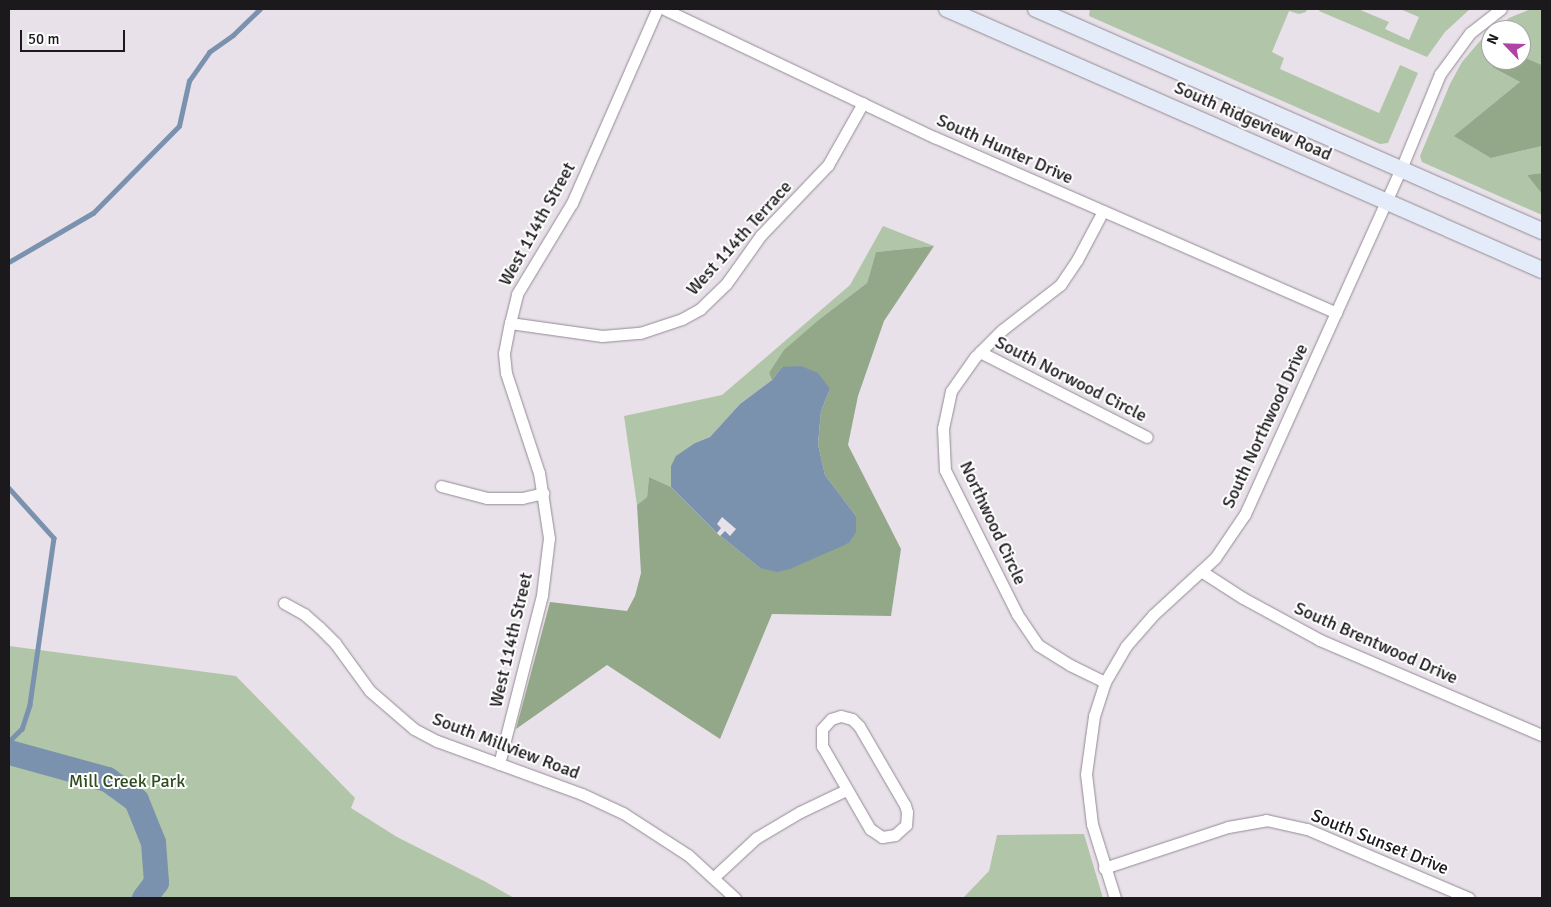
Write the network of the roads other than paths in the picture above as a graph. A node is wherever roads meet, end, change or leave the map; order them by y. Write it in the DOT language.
graph roads {
  1 [pos="657,9"];
  2 [pos="664,9"];
  3 [pos="947,9"];
  4 [pos="1036,9"];
  5 [pos="1501,9"];
  6 [pos="863,103"];
  7 [pos="1401,169"];
  8 [pos="1386,201"];
  9 [pos="1103,211"];
  10 [pos="1542,231"];
  11 [pos="1542,270"];
  12 [pos="1336,313"];
  13 [pos="510,323"];
  14 [pos="980,352"];
  15 [pos="1147,437"];
  16 [pos="441,486"];
  17 [pos="543,493"];
  18 [pos="1201,571"];
  19 [pos="284,603"];
  20 [pos="1105,682"];
  21 [pos="1542,735"];
  22 [pos="499,764"];
  23 [pos="846,790"];
  24 [pos="1104,868"];
  25 [pos="714,877"];
  26 [pos="735,898"];
  27 [pos="1115,898"];
  28 [pos="1469,898"];
  1 -- 13 [label="street, West 114th Street"];
  2 -- 6 [label="street, South Hunter Drive"];
  3 -- 8 [label="main road, South Ridgeview Road"];
  4 -- 7 [label="main road, South Ridgeview Road"];
  5 -- 7 [label="street, South Northwood Drive"];
  6 -- 9 [label="street, South Hunter Drive"];
  6 -- 13 [label="street, West 114th Terrace"];
  7 -- 8 [label="street, South Northwood Drive"];
  7 -- 10 [label="main road, South Ridgeview Road"];
  8 -- 11 [label="main road, South Ridgeview Road"];
  8 -- 12 [label="street, South Northwood Drive"];
  9 -- 12 [label="street, South Hunter Drive"];
  9 -- 14 [label="street, Northwood Circle"];
  12 -- 18 [label="street, South Northwood Drive"];
  13 -- 17 [label="street, West 114th Street"];
  14 -- 15 [label="street, South Norwood Circle"];
  14 -- 20 [label="street, Northwood Circle"];
  16 -- 17 [label="street"];
  17 -- 22 [label="street, West 114th Street"];
  18 -- 20 [label="street, South Northwood Drive"];
  18 -- 21 [label="street, South Brentwood Drive"];
  19 -- 22 [label="street, South Millview Road"];
  20 -- 24 [label="street, South Northwood Drive"];
  22 -- 25 [label="street, South Millview Road"];
  23 -- 23 [label="street"];
  23 -- 25 [label="street"];
  24 -- 27 [label="street, South Northwood Drive"];
  24 -- 28 [label="street, South Sunset Drive"];
  25 -- 26 [label="street, South Millview Road"];
}
